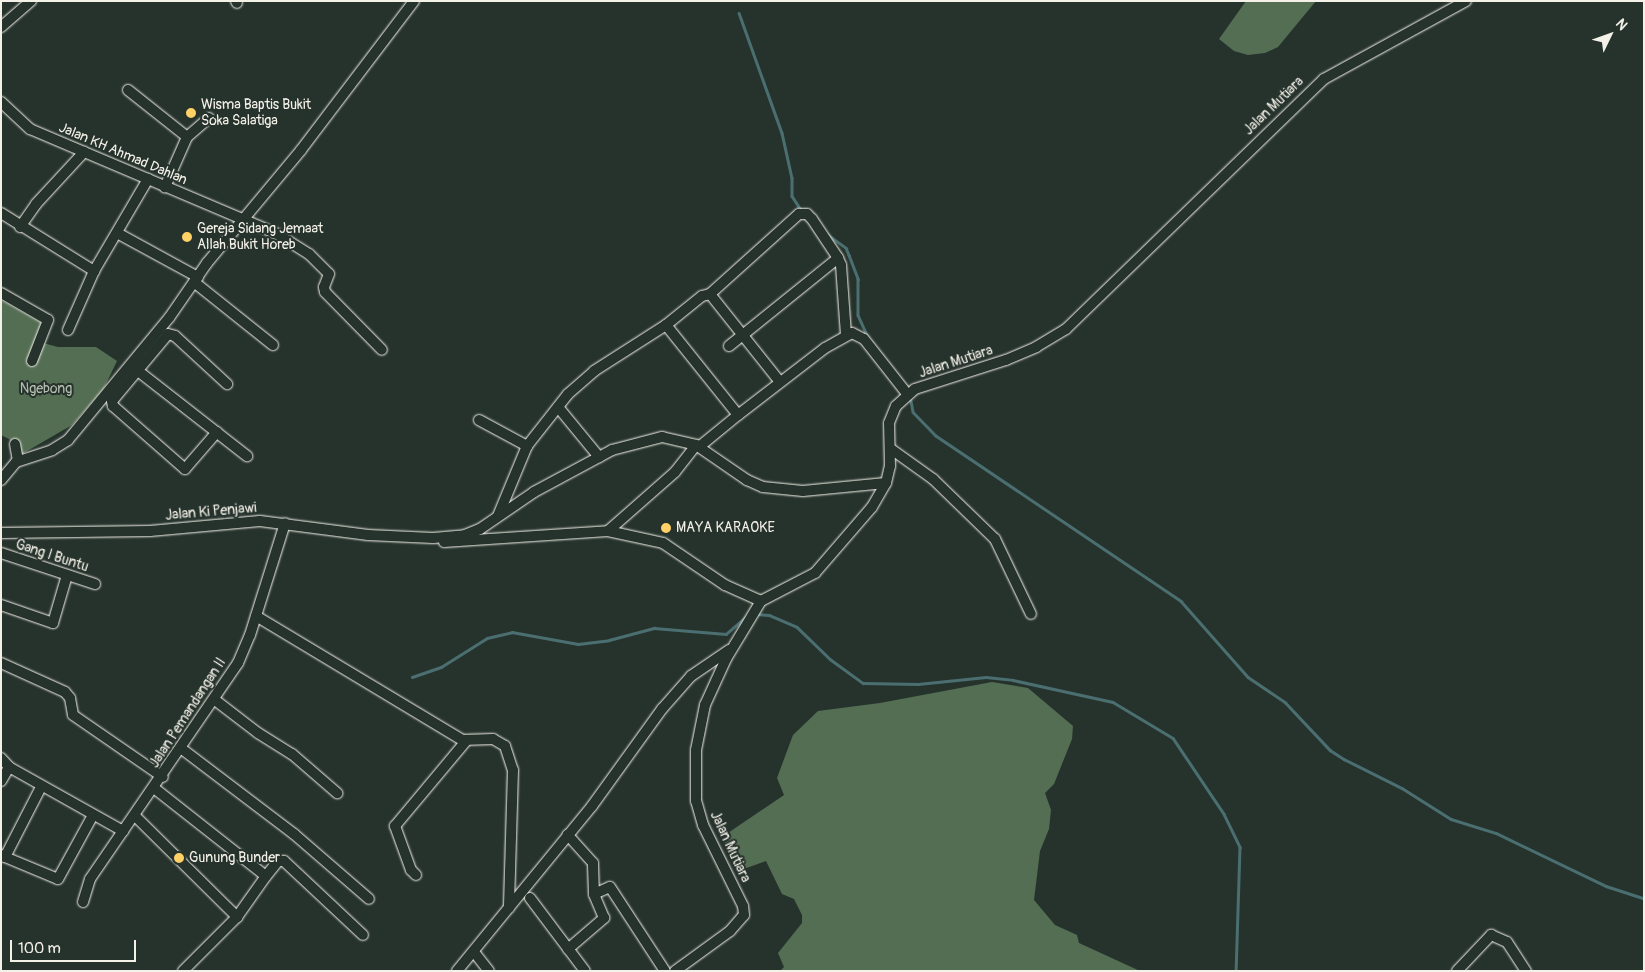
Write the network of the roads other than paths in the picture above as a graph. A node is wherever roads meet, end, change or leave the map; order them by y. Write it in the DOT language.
graph roads {
  1 [pos="31,1"];
  2 [pos="414,1"];
  3 [pos="1466,1"];
  4 [pos="1,27"];
  5 [pos="128,90"];
  6 [pos="1,102"];
  7 [pos="208,118"];
  8 [pos="187,137"];
  9 [pos="84,152"];
  10 [pos="148,179"];
  11 [pos="165,187"];
  12 [pos="1,213"];
  13 [pos="242,219"];
  14 [pos="20,227"];
  15 [pos="118,234"];
  16 [pos="838,258"];
  17 [pos="94,271"];
  18 [pos="196,279"];
  19 [pos="1,292"];
  20 [pos="710,294"];
  21 [pos="666,325"];
  22 [pos="68,330"];
  23 [pos="846,334"];
  24 [pos="742,336"];
  25 [pos="273,345"];
  26 [pos="729,346"];
  27 [pos="382,350"];
  28 [pos="32,361"];
  29 [pos="135,368"];
  30 [pos="780,382"];
  31 [pos="227,384"];
  32 [pos="909,394"];
  33 [pos="558,407"];
  34 [pos="738,415"];
  35 [pos="479,420"];
  36 [pos="217,432"];
  37 [pos="15,444"];
  38 [pos="527,446"];
  39 [pos="697,446"];
  40 [pos="891,449"];
  41 [pos="247,456"];
  42 [pos="599,457"];
  43 [pos="18,461"];
  44 [pos="1,480"];
  45 [pos="886,483"];
  46 [pos="498,517"];
  47 [pos="285,523"];
  48 [pos="608,531"];
  49 [pos="1,533"];
  50 [pos="433,538"];
  51 [pos="1,553"];
  52 [pos="67,575"];
  53 [pos="95,584"];
  54 [pos="761,601"];
  55 [pos="1,605"];
  56 [pos="1031,614"];
  57 [pos="256,616"];
  58 [pos="732,648"];
  59 [pos="2,665"];
  60 [pos="215,700"];
  61 [pos="466,741"];
  62 [pos="182,749"];
  63 [pos="1,758"];
  64 [pos="9,767"];
  65 [pos="162,777"];
  66 [pos="1,781"];
  67 [pos="41,787"];
  68 [pos="154,788"];
  69 [pos="338,793"];
  70 [pos="93,815"];
  71 [pos="135,816"];
  72 [pos="123,831"];
  73 [pos="568,835"];
  74 [pos="3,856"];
  75 [pos="416,875"];
  76 [pos="266,876"];
  77 [pos="594,894"];
  78 [pos="530,898"];
  79 [pos="370,899"];
  80 [pos="83,902"];
  81 [pos="510,908"];
  82 [pos="237,917"];
  83 [pos="363,934"];
  84 [pos="568,949"];
  85 [pos="474,952"];
  86 [pos="183,971"];
  87 [pos="457,971"];
  88 [pos="489,971"];
  89 [pos="585,971"];
  90 [pos="665,971"];
  91 [pos="675,971"];
  92 [pos="1458,971"];
  93 [pos="1526,971"];
  1 -- 4 [label="street"];
  2 -- 13 [label="street"];
  3 -- 32 [label="street, Jalan Mutiara"];
  5 -- 8 [label="street"];
  6 -- 9 [label="street, Jalan KH Ahmad Dahlan"];
  7 -- 8 [label="street"];
  8 -- 11 [label="street"];
  9 -- 10 [label="street, Jalan KH Ahmad Dahlan"];
  9 -- 14 [label="street"];
  10 -- 11 [label="street, Jalan KH Ahmad Dahlan"];
  10 -- 15 [label="street"];
  11 -- 13 [label="street, Jalan KH Ahmad Dahlan"];
  12 -- 14 [label="street"];
  13 -- 18 [label="street"];
  13 -- 27 [label="street, Jalan KH Ahmad Dahlan"];
  14 -- 17 [label="street"];
  15 -- 17 [label="street"];
  15 -- 18 [label="street"];
  16 -- 20 [label="street"];
  16 -- 23 [label="street"];
  16 -- 24 [label="street"];
  17 -- 22 [label="street"];
  18 -- 25 [label="street"];
  18 -- 29 [label="street"];
  19 -- 28 [label="street"];
  20 -- 21 [label="street"];
  20 -- 24 [label="street"];
  21 -- 33 [label="street"];
  21 -- 34 [label="street"];
  23 -- 30 [label="street"];
  23 -- 32 [label="street"];
  24 -- 26 [label="street"];
  24 -- 30 [label="street"];
  29 -- 31 [label="street"];
  29 -- 36 [label="street"];
  29 -- 36 [label="street"];
  29 -- 43 [label="street"];
  30 -- 34 [label="street"];
  32 -- 40 [label="street, Jalan Mutiara"];
  33 -- 38 [label="street"];
  33 -- 42 [label="street"];
  34 -- 39 [label="street"];
  35 -- 38 [label="street"];
  36 -- 41 [label="street"];
  37 -- 43 [label="street"];
  38 -- 46 [label="street"];
  39 -- 42 [label="street"];
  39 -- 45 [label="street"];
  39 -- 48 [label="street"];
  40 -- 45 [label="street, Jalan Mutiara"];
  40 -- 56 [label="street"];
  42 -- 46 [label="street"];
  43 -- 44 [label="street"];
  45 -- 54 [label="street, Jalan Mutiara"];
  46 -- 50 [label="street"];
  47 -- 49 [label="street, Jalan Ki Penjawi"];
  47 -- 50 [label="street, Jalan Ki Penjawi"];
  47 -- 57 [label="street, Jalan Pemandangan II"];
  48 -- 50 [label="street"];
  48 -- 54 [label="street"];
  51 -- 52 [label="street, Gang I Buntu"];
  52 -- 53 [label="street, Gang I Buntu"];
  52 -- 55 [label="street"];
  54 -- 58 [label="street, Jalan Mutiara"];
  57 -- 60 [label="street, Jalan Pemandangan II"];
  57 -- 61 [label="street"];
  58 -- 73 [label="street"];
  58 -- 91 [label="street, Jalan Mutiara"];
  59 -- 65 [label="street"];
  60 -- 62 [label="street, Jalan Pemandangan II"];
  60 -- 69 [label="street"];
  61 -- 75 [label="street"];
  61 -- 81 [label="street"];
  62 -- 65 [label="street, Jalan Pemandangan II"];
  62 -- 79 [label="street"];
  63 -- 64 [label="street"];
  64 -- 66 [label="street"];
  64 -- 67 [label="street"];
  65 -- 68 [label="street, Jalan Pemandangan II"];
  67 -- 70 [label="street"];
  67 -- 74 [label="street"];
  68 -- 71 [label="street, Jalan Pemandangan II"];
  68 -- 76 [label="street"];
  70 -- 72 [label="street"];
  70 -- 74 [label="street"];
  71 -- 72 [label="street, Jalan Pemandangan II"];
  71 -- 82 [label="street"];
  72 -- 80 [label="street, Jalan Pemandangan II"];
  73 -- 77 [label="street"];
  73 -- 81 [label="street"];
  76 -- 82 [label="street"];
  76 -- 83 [label="street"];
  77 -- 84 [label="street"];
  77 -- 90 [label="street"];
  78 -- 84 [label="street"];
  81 -- 85 [label="street"];
  82 -- 86 [label="street"];
  84 -- 89 [label="street"];
  85 -- 87 [label="street"];
  85 -- 88 [label="street"];
  92 -- 93 [label="street"];
}
